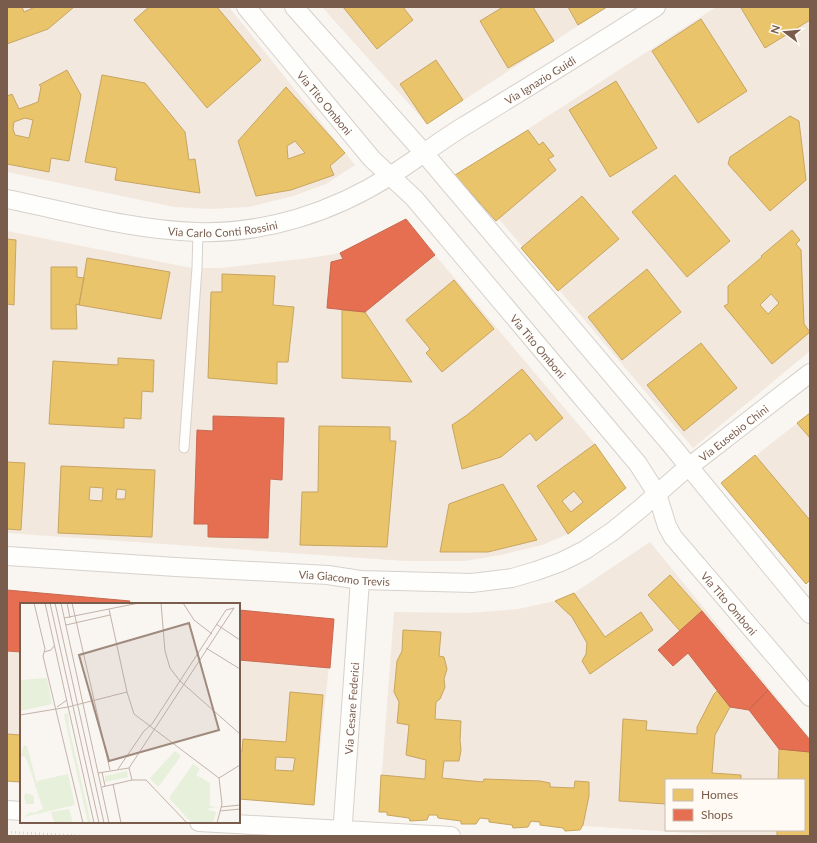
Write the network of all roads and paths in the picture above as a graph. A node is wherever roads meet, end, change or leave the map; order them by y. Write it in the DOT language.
graph roads {
  1 [pos="246,7"];
  2 [pos="294,7"];
  3 [pos="656,7"];
  4 [pos="424,153"];
  5 [pos="390,176"];
  6 [pos="7,199"];
  7 [pos="198,232"];
  8 [pos="810,373"];
  9 [pos="184,448"];
  10 [pos="689,467"];
  11 [pos="657,494"];
  12 [pos="7,556"];
  13 [pos="360,580"];
  14 [pos="810,614"];
  15 [pos="810,698"];
  16 [pos="7,810"];
  17 [pos="20,811"];
  18 [pos="212,823"];
  19 [pos="7,832"];
  20 [pos="342,833"];
  21 [pos="84,836"];
  22 [pos="452,836"];
  1 -- 5 [label="street, Via Tito Omboni"];
  2 -- 4 [label="street"];
  3 -- 4 [label="street, Via Ignazio Guidi"];
  4 -- 5 [label="street, Via Carlo Conti Rossini"];
  4 -- 10 [label="street"];
  5 -- 7 [label="street, Via Carlo Conti Rossini"];
  5 -- 11 [label="street, Via Tito Omboni"];
  6 -- 7 [label="street, Via Carlo Conti Rossini"];
  7 -- 9 [label="lane"];
  8 -- 10 [label="street, Via Eusebio Chini"];
  10 -- 11 [label="street, Via Eusebio Chini"];
  10 -- 14 [label="street"];
  11 -- 13 [label="street, Via Giacomo Trevis"];
  11 -- 15 [label="street, Via Tito Omboni"];
  12 -- 13 [label="street, Via Giacomo Trevis"];
  13 -- 20 [label="street, Via Cesare Federici"];
  16 -- 17 [label="street"];
  18 -- 20 [label="street"];
  19 -- 21 [label="path"];
  20 -- 22 [label="street"];
}
